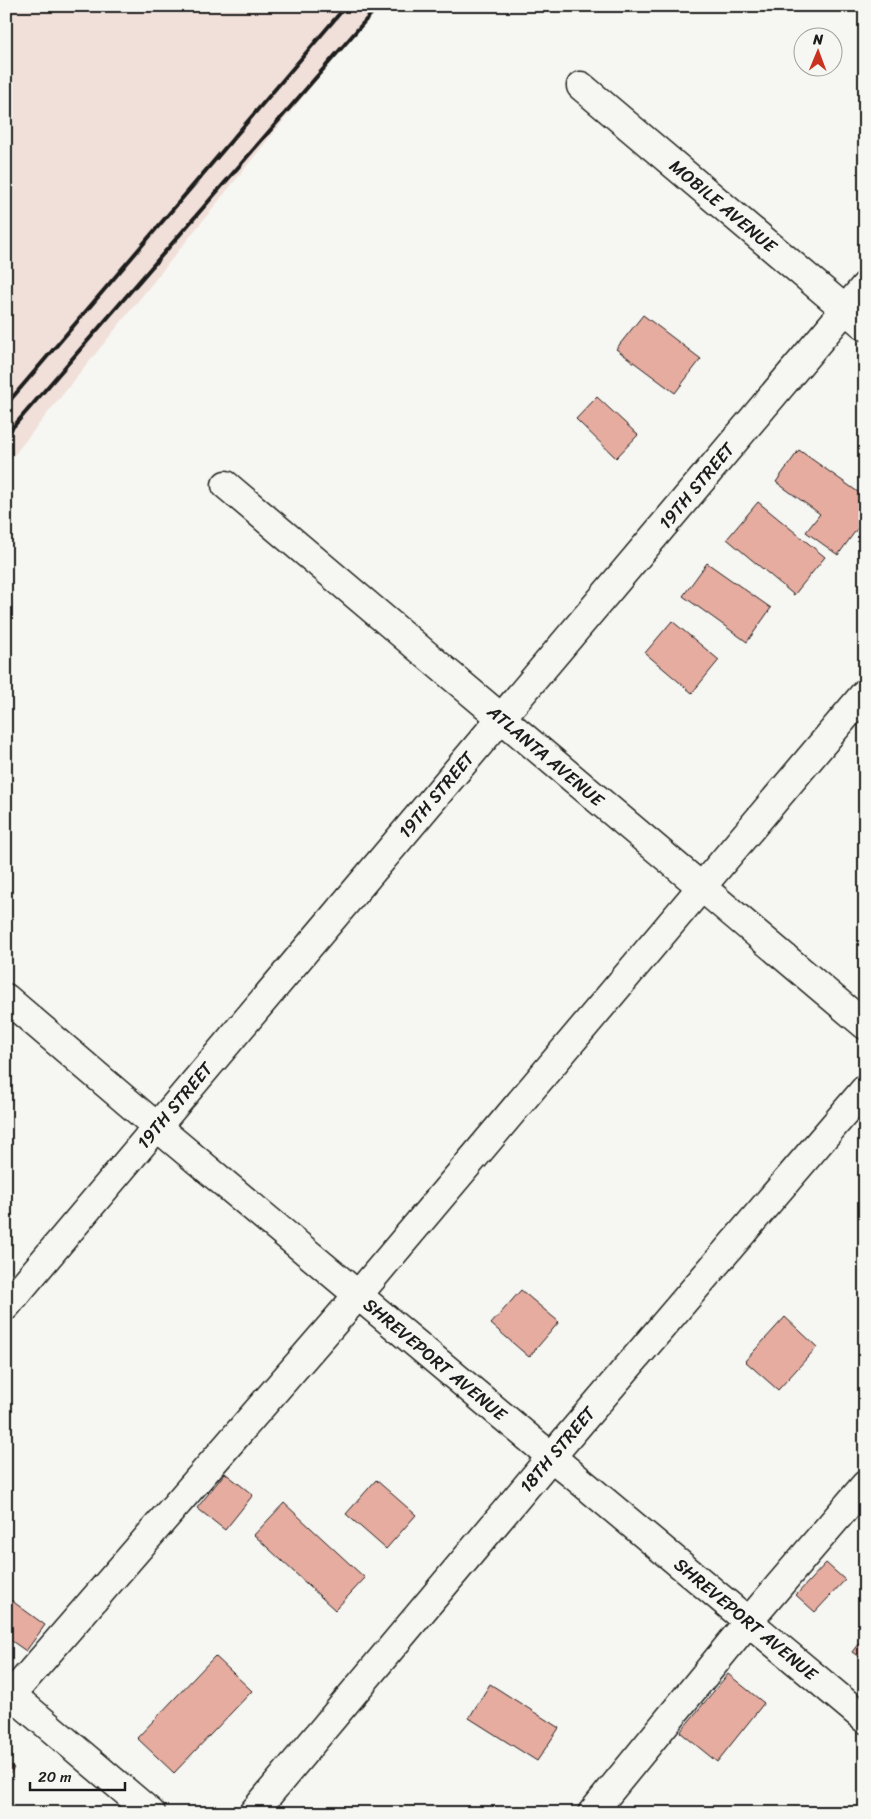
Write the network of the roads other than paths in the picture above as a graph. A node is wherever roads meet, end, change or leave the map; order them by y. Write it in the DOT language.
graph roads {
  1 [pos="581,86"];
  2 [pos="865,286"];
  3 [pos="855,317"];
  4 [pos="226,485"];
  5 [pos="865,693"];
  6 [pos="501,717"];
  7 [pos="701,888"];
  8 [pos="6,998"];
  9 [pos="865,1025"];
  10 [pos="865,1089"];
  11 [pos="157,1127"];
  12 [pos="358,1295"];
  13 [pos="6,1306"];
  14 [pos="551,1457"];
  15 [pos="865,1485"];
  16 [pos="748,1622"];
  17 [pos="8,1695"];
  18 [pos="865,1719"];
  19 [pos="151,1813"];
  20 [pos="253,1813"];
  21 [pos="592,1813"];
  1 -- 3 [label="street, MOBILE AVENUE"];
  2 -- 3 [label="street, 19TH STREET"];
  3 -- 6 [label="street, 19TH STREET"];
  4 -- 6 [label="street, ATLANTA AVENUE"];
  5 -- 7 [label="street"];
  6 -- 7 [label="street, ATLANTA AVENUE"];
  6 -- 11 [label="street, 19TH STREET"];
  7 -- 9 [label="street, ATLANTA AVENUE"];
  7 -- 12 [label="street"];
  8 -- 11 [label="street, SHREVEPORT AVENUE"];
  10 -- 14 [label="street, 18TH STREET"];
  11 -- 12 [label="street, SHREVEPORT AVENUE"];
  11 -- 13 [label="street, 19TH STREET"];
  12 -- 14 [label="street, SHREVEPORT AVENUE"];
  12 -- 17 [label="street"];
  14 -- 16 [label="street, SHREVEPORT AVENUE"];
  14 -- 20 [label="street, 18TH STREET"];
  15 -- 16 [label="street"];
  16 -- 18 [label="street, SHREVEPORT AVENUE"];
  16 -- 21 [label="street"];
  17 -- 19 [label="street"];
}
